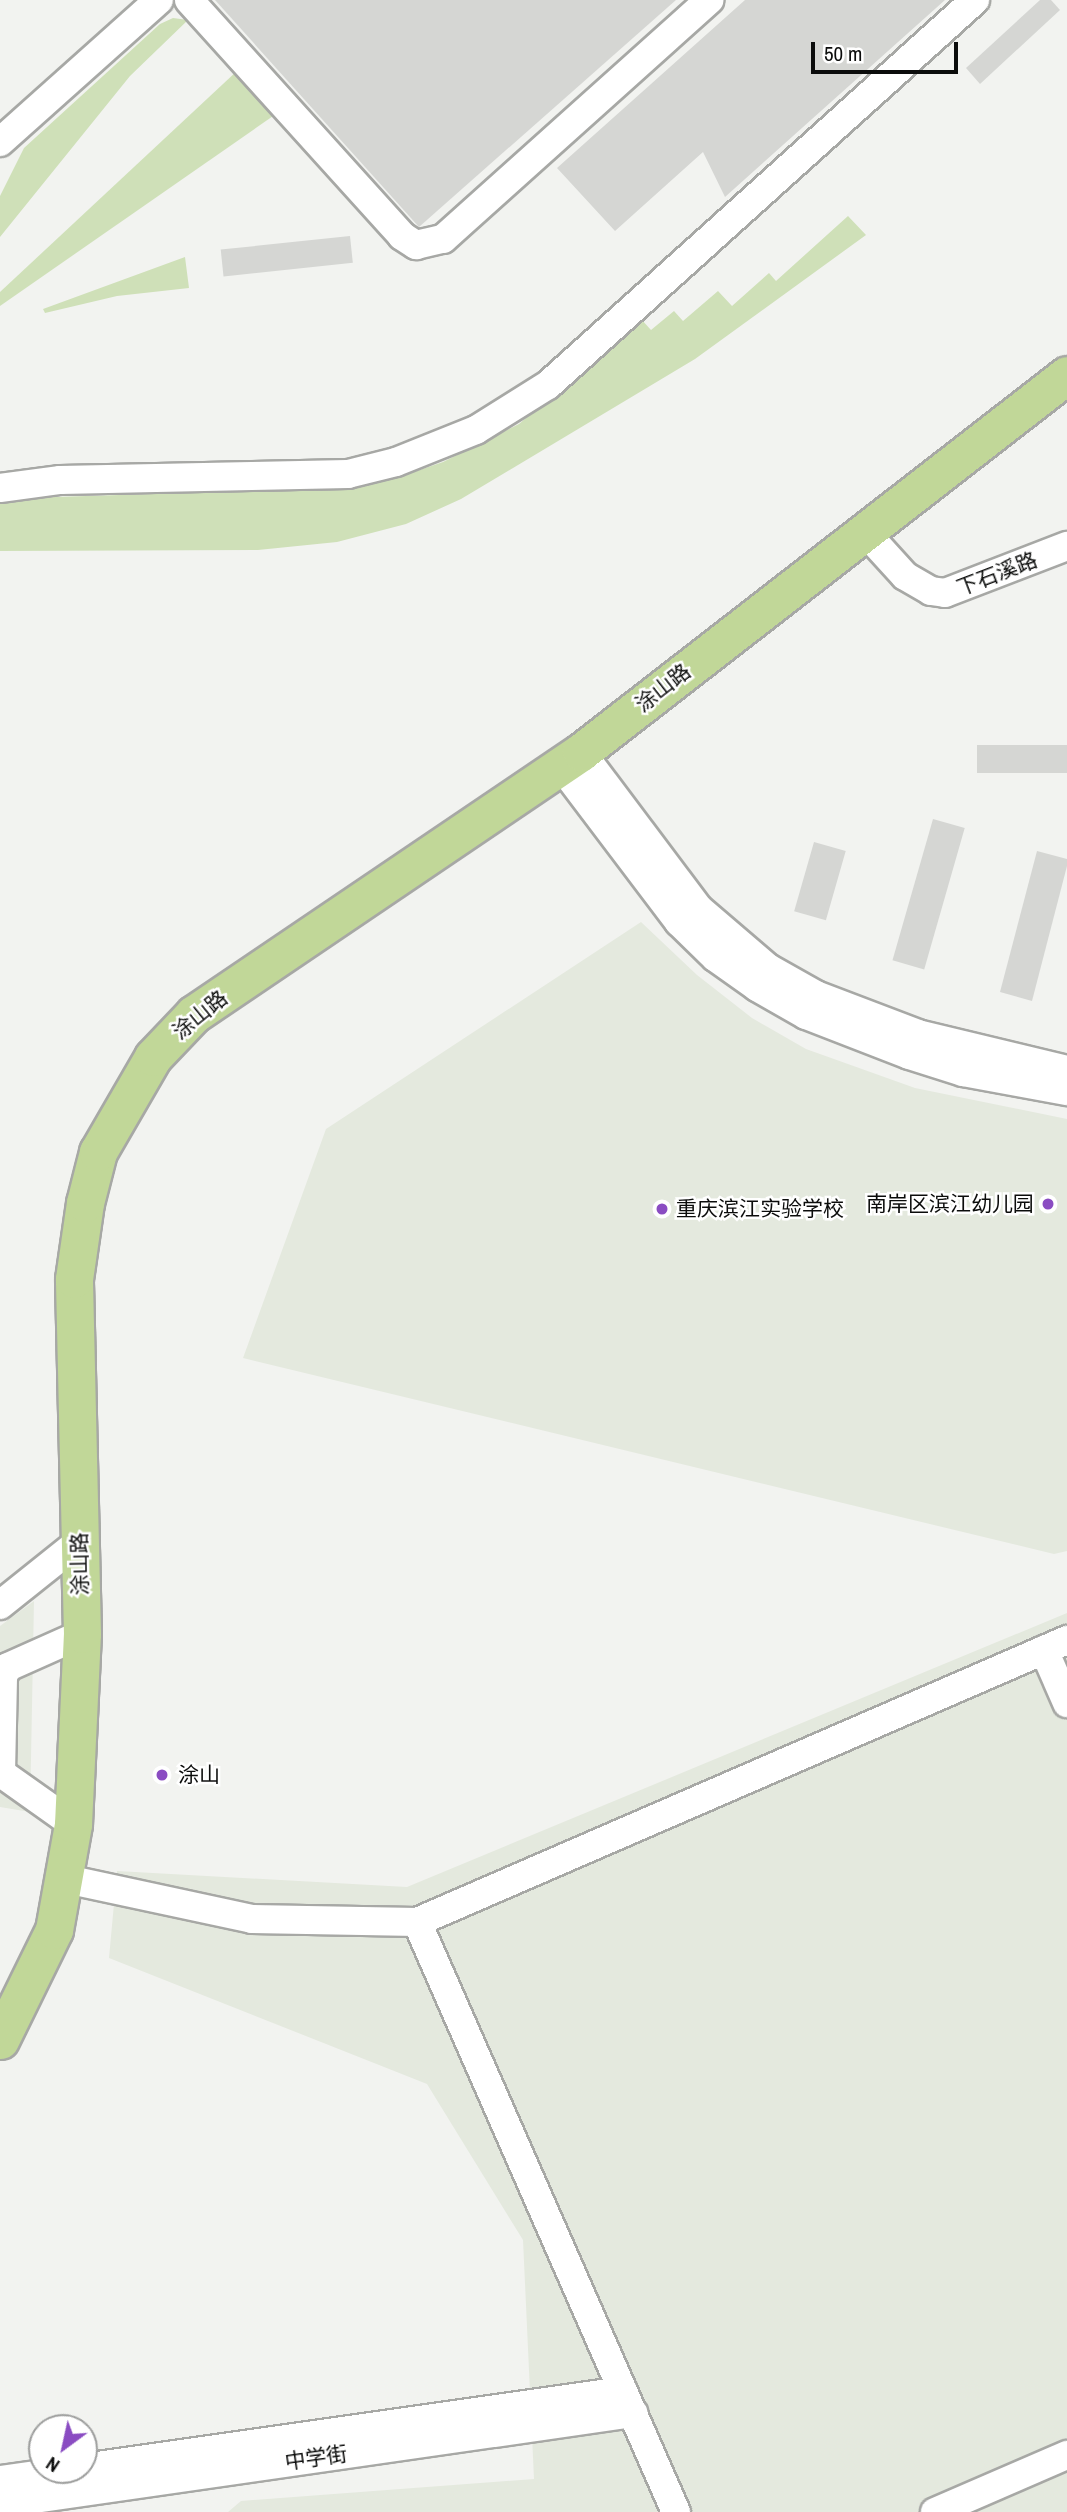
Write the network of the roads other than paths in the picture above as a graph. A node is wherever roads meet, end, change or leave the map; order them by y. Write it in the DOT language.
graph roads {
  1 [pos="159,0"];
  2 [pos="188,0"];
  3 [pos="709,0"];
  4 [pos="975,0"];
  5 [pos="0,142"];
  6 [pos="1067,375"];
  7 [pos="0,488"];
  8 [pos="865,532"];
  9 [pos="1067,546"];
  10 [pos="571,759"];
  11 [pos="1067,1070"];
  12 [pos="1067,1091"];
  13 [pos="79,1542"];
  14 [pos="0,1605"];
  15 [pos="82,1634"];
  16 [pos="1056,1645"];
  17 [pos="1067,1703"];
  18 [pos="72,1824"];
  19 [pos="66,1879"];
  20 [pos="417,1922"];
  21 [pos="0,2040"];
  22 [pos="628,2402"];
  23 [pos="1067,2455"];
  24 [pos="98,2466"];
  25 [pos="28,2476"];
  26 [pos="0,2480"];
  27 [pos="0,2504"];
  28 [pos="676,2512"];
  29 [pos="935,2512"];
  1 -- 5 [label="street"];
  2 -- 3 [label="street"];
  4 -- 7 [label="street"];
  6 -- 8 [label="main road, 涂山路"];
  8 -- 9 [label="street, 下石溪路"];
  8 -- 10 [label="main road, 涂山路"];
  10 -- 11 [label="street"];
  10 -- 12 [label="street"];
  10 -- 13 [label="main road, 涂山路"];
  13 -- 14 [label="street"];
  13 -- 15 [label="main road, 涂山路"];
  15 -- 18 [label="main road, 涂山路"];
  15 -- 18 [label="street"];
  16 -- 17 [label="street"];
  16 -- 20 [label="street"];
  18 -- 19 [label="main road, 涂山路"];
  19 -- 20 [label="street"];
  19 -- 21 [label="main road, 涂山路"];
  20 -- 22 [label="street"];
  22 -- 24 [label="street, 中学街"];
  22 -- 27 [label="street, 中学街"];
  22 -- 28 [label="street"];
  23 -- 29 [label="street"];
  25 -- 26 [label="street"];
}
